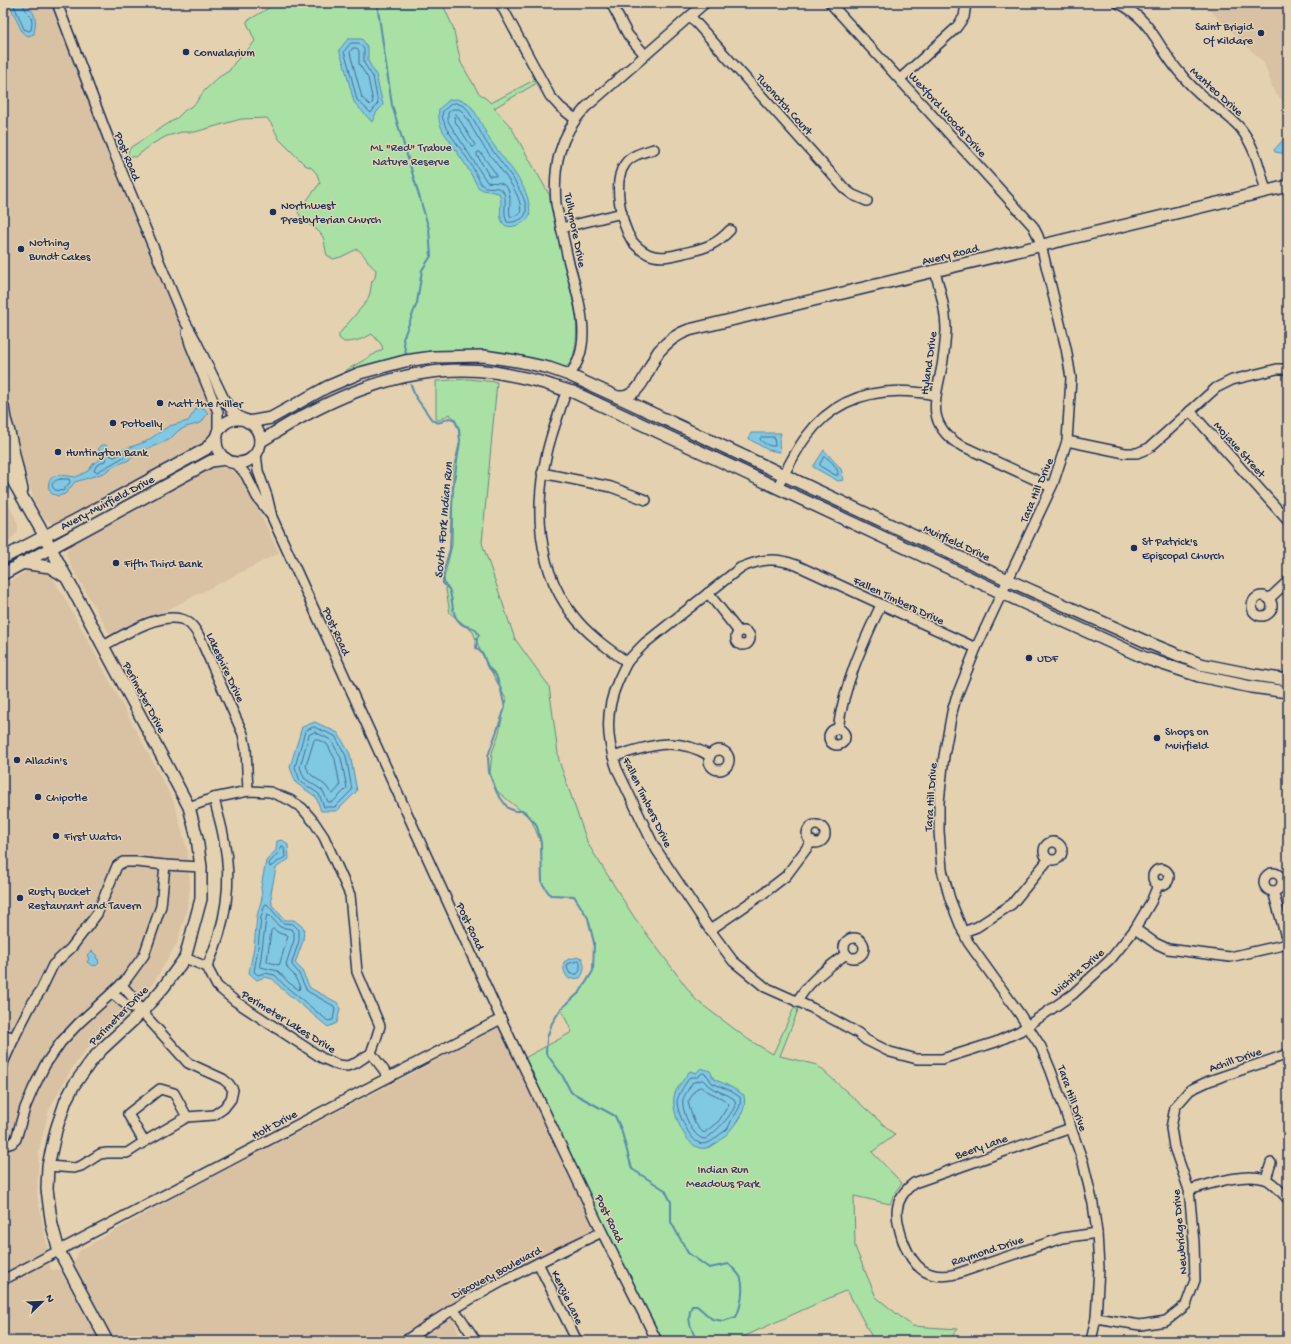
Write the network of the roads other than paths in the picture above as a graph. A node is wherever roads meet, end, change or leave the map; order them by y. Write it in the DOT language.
graph roads {
  1 [pos="56,3"];
  2 [pos="500,3"];
  3 [pos="611,3"];
  4 [pos="705,3"];
  5 [pos="830,3"];
  6 [pos="966,3"];
  7 [pos="1118,3"];
  8 [pos="690,16"];
  9 [pos="645,55"];
  10 [pos="900,79"];
  11 [pos="575,119"];
  12 [pos="654,149"];
  13 [pos="1288,186"];
  14 [pos="1266,191"];
  15 [pos="867,201"];
  16 [pos="622,213"];
  17 [pos="561,228"];
  18 [pos="730,230"];
  19 [pos="1041,245"];
  20 [pos="935,271"];
  21 [pos="182,316"];
  22 [pos="486,366"];
  23 [pos="1288,369"];
  24 [pos="417,374"];
  25 [pos="569,375"];
  26 [pos="643,382"];
  27 [pos="567,391"];
  28 [pos="935,394"];
  29 [pos="621,398"];
  30 [pos="636,405"];
  31 [pos="3,406"];
  32 [pos="1190,411"];
  33 [pos="246,420"];
  34 [pos="4,422"];
  35 [pos="217,434"];
  36 [pos="1068,441"];
  37 [pos="260,442"];
  38 [pos="3,445"];
  39 [pos="256,453"];
  40 [pos="231,461"];
  41 [pos="542,473"];
  42 [pos="784,476"];
  43 [pos="777,488"];
  44 [pos="1051,488"];
  45 [pos="23,497"];
  46 [pos="646,500"];
  47 [pos="272,517"];
  48 [pos="1288,521"];
  49 [pos="45,536"];
  50 [pos="51,547"];
  51 [pos="3,558"];
  52 [pos="21,563"];
  53 [pos="3,574"];
  54 [pos="67,577"];
  55 [pos="1008,580"];
  56 [pos="1288,581"];
  57 [pos="708,594"];
  58 [pos="1002,594"];
  59 [pos="1269,599"];
  60 [pos="881,605"];
  61 [pos="739,632"];
  62 [pos="103,646"];
  63 [pos="976,648"];
  64 [pos="627,662"];
  65 [pos="1288,680"];
  66 [pos="1288,692"];
  67 [pos="838,729"];
  68 [pos="710,756"];
  69 [pos="613,757"];
  70 [pos="248,791"];
  71 [pos="214,798"];
  72 [pos="189,807"];
  73 [pos="812,841"];
  74 [pos="1048,860"];
  75 [pos="165,865"];
  76 [pos="201,867"];
  77 [pos="1158,885"];
  78 [pos="1273,891"];
  79 [pos="1135,929"];
  80 [pos="710,930"];
  81 [pos="964,932"];
  82 [pos="1288,944"];
  83 [pos="846,954"];
  84 [pos="184,958"];
  85 [pos="207,967"];
  86 [pos="121,984"];
  87 [pos="112,993"];
  88 [pos="797,1002"];
  89 [pos="142,1012"];
  90 [pos="501,1020"];
  91 [pos="1028,1026"];
  92 [pos="3,1035"];
  93 [pos="14,1039"];
  94 [pos="371,1053"];
  95 [pos="1288,1054"];
  96 [pos="3,1063"];
  97 [pos="389,1077"];
  98 [pos="1190,1090"];
  99 [pos="187,1117"];
  100 [pos="1071,1128"];
  101 [pos="144,1142"];
  102 [pos="3,1146"];
  103 [pos="1271,1162"];
  104 [pos="48,1166"];
  105 [pos="1266,1179"];
  106 [pos="1189,1190"];
  107 [pos="904,1193"];
  108 [pos="1288,1199"];
  109 [pos="602,1232"];
  110 [pos="1097,1233"];
  111 [pos="59,1251"];
  112 [pos="538,1263"];
  113 [pos="3,1280"];
  114 [pos="451,1310"];
  115 [pos="1096,1318"];
  116 [pos="107,1341"];
  117 [pos="405,1341"];
  118 [pos="476,1341"];
  119 [pos="577,1341"];
  120 [pos="657,1341"];
  121 [pos="1091,1341"];
  1 -- 21 [label="street, Post Road"];
  2 -- 11 [label="street"];
  3 -- 9 [label="street"];
  4 -- 8 [label="street, Tullymore Drive"];
  5 -- 10 [label="street, Wexford Woods Drive"];
  6 -- 10 [label="street"];
  7 -- 14 [label="street, Manteo Drive"];
  8 -- 9 [label="street, Tullymore Drive"];
  8 -- 15 [label="street, Twonotch Court"];
  9 -- 11 [label="street, Tullymore Drive"];
  10 -- 19 [label="street, Wexford Woods Drive"];
  11 -- 17 [label="street, Tullymore Drive"];
  12 -- 16 [label="street"];
  13 -- 14 [label="main road, Avery Road"];
  14 -- 19 [label="main road, Avery Road"];
  16 -- 17 [label="street"];
  16 -- 18 [label="street"];
  17 -- 25 [label="street, Tullymore Drive"];
  19 -- 20 [label="main road, Avery Road"];
  19 -- 36 [label="street, Tara Hill Drive"];
  20 -- 26 [label="main road, Avery Road"];
  20 -- 28 [label="street, Hyland Drive"];
  21 -- 33 [label="street, Post Road"];
  21 -- 35 [label="street, Post Road"];
  22 -- 24 [label="main road"];
  22 -- 25 [label="main road"];
  22 -- 30 [label="main road"];
  23 -- 32 [label="street"];
  24 -- 27 [label="main road"];
  24 -- 37 [label="main road"];
  25 -- 29 [label="main road"];
  25 -- 33 [label="main road"];
  26 -- 29 [label="main road, Avery Road"];
  26 -- 30 [label="main road, Avery Road"];
  27 -- 41 [label="street"];
  27 -- 43 [label="main road"];
  28 -- 42 [label="street"];
  28 -- 44 [label="street, Hyland Drive"];
  29 -- 30 [label="main road, Muirfield Drive"];
  30 -- 42 [label="main road, Muirfield Drive"];
  31 -- 34 [label="main road, Perimeter Drive"];
  32 -- 36 [label="street"];
  32 -- 48 [label="street, Mojave Street"];
  33 -- 35 [label="main road"];
  33 -- 37 [label="main road"];
  34 -- 45 [label="main road, Perimeter Drive"];
  35 -- 40 [label="main road"];
  35 -- 49 [label="main road, Avery-Muirfield Drive"];
  36 -- 44 [label="street, Tara Hill Drive"];
  37 -- 39 [label="main road"];
  38 -- 45 [label="main road, Perimeter Drive"];
  39 -- 40 [label="main road"];
  39 -- 47 [label="street, Post Road"];
  40 -- 47 [label="street, Post Road"];
  40 -- 50 [label="main road, Avery-Muirfield Drive"];
  41 -- 46 [label="street"];
  41 -- 64 [label="street"];
  42 -- 43 [label="street"];
  42 -- 55 [label="main road, Muirfield Drive"];
  43 -- 58 [label="main road"];
  44 -- 55 [label="street, Tara Hill Drive"];
  45 -- 49 [label="main road, Perimeter Drive"];
  47 -- 90 [label="street, Post Road"];
  49 -- 50 [label="main road, Perimeter Drive"];
  49 -- 51 [label="main road, Avery-Muirfield Drive"];
  50 -- 52 [label="main road, Avery-Muirfield Drive"];
  50 -- 54 [label="main road, Perimeter Drive"];
  52 -- 53 [label="main road, Avery-Muirfield Drive"];
  52 -- 54 [label="main road"];
  54 -- 62 [label="main road, Perimeter Drive"];
  55 -- 58 [label="street, Tara Hill Drive"];
  55 -- 65 [label="main road, Muirfield Drive"];
  56 -- 59 [label="street"];
  57 -- 60 [label="street, Fallen Timbers Drive"];
  57 -- 61 [label="street"];
  57 -- 64 [label="street, Fallen Timbers Drive"];
  58 -- 63 [label="street, Tara Hill Drive"];
  58 -- 66 [label="main road"];
  60 -- 63 [label="street, Fallen Timbers Drive"];
  60 -- 67 [label="street"];
  62 -- 70 [label="street, Lakeshire Drive"];
  62 -- 72 [label="main road, Perimeter Drive"];
  63 -- 81 [label="street, Tara Hill Drive"];
  64 -- 69 [label="street, Fallen Timbers Drive"];
  68 -- 69 [label="street"];
  69 -- 80 [label="street, Fallen Timbers Drive"];
  70 -- 71 [label="street"];
  70 -- 94 [label="street"];
  71 -- 72 [label="street"];
  71 -- 85 [label="street"];
  72 -- 76 [label="main road, Perimeter Drive"];
  73 -- 80 [label="street"];
  74 -- 81 [label="street"];
  75 -- 76 [label="street"];
  75 -- 86 [label="street"];
  75 -- 93 [label="street"];
  76 -- 84 [label="main road, Perimeter Drive"];
  77 -- 79 [label="street, Wichita Drive"];
  78 -- 82 [label="street"];
  79 -- 82 [label="street"];
  79 -- 91 [label="street, Wichita Drive"];
  80 -- 88 [label="street, Fallen Timbers Drive"];
  81 -- 91 [label="street, Tara Hill Drive"];
  83 -- 88 [label="street"];
  84 -- 85 [label="street"];
  84 -- 89 [label="main road, Perimeter Drive"];
  85 -- 94 [label="street, Perimeter Lakes Drive"];
  86 -- 87 [label="street"];
  86 -- 89 [label="street"];
  87 -- 89 [label="street"];
  87 -- 102 [label="street"];
  88 -- 91 [label="street, Fallen Timbers Drive"];
  89 -- 99 [label="street"];
  89 -- 104 [label="main road, Perimeter Drive"];
  90 -- 97 [label="street, Holt Drive"];
  90 -- 109 [label="street, Post Road"];
  91 -- 100 [label="street, Tara Hill Drive"];
  92 -- 93 [label="street"];
  93 -- 96 [label="street"];
  94 -- 97 [label="street"];
  95 -- 98 [label="street, Achill Drive"];
  97 -- 111 [label="street, Holt Drive"];
  98 -- 106 [label="street, Newbridge Drive"];
  99 -- 101 [label="street"];
  99 -- 101 [label="street"];
  100 -- 107 [label="street, Beery Lane"];
  100 -- 110 [label="street, Tara Hill Drive"];
  101 -- 104 [label="street"];
  103 -- 105 [label="street"];
  104 -- 111 [label="main road, Perimeter Drive"];
  105 -- 106 [label="street"];
  105 -- 108 [label="street"];
  106 -- 115 [label="street, Newbridge Drive"];
  107 -- 110 [label="street, Raymond Drive"];
  109 -- 112 [label="street, Discovery Boulevard"];
  109 -- 120 [label="street, Post Road"];
  110 -- 115 [label="street, Tara Hill Drive"];
  111 -- 113 [label="street, Holt Drive"];
  111 -- 116 [label="main road, Perimeter Drive"];
  112 -- 114 [label="street, Discovery Boulevard"];
  112 -- 119 [label="street, Kenzie Lane"];
  114 -- 117 [label="street, Discovery Boulevard"];
  114 -- 118 [label="street"];
  115 -- 121 [label="street, Tara Hill Drive"];
}
